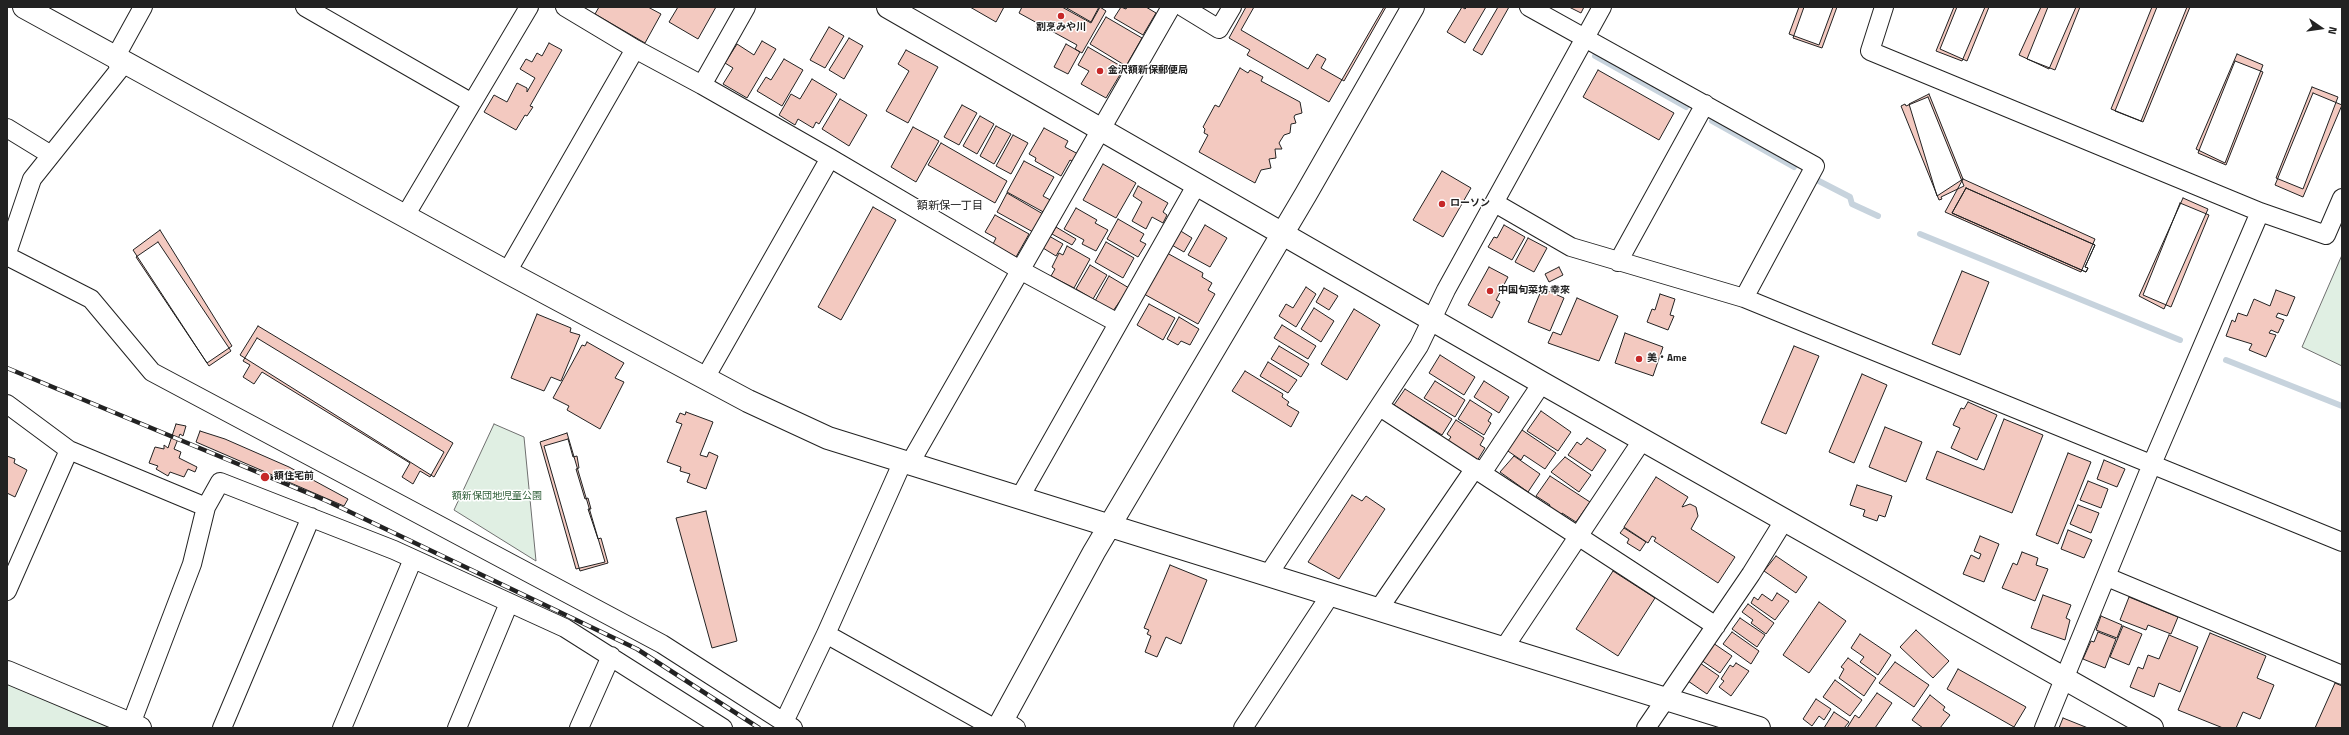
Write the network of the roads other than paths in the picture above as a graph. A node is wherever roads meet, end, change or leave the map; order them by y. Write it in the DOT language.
graph roads {
  1 [pos="24,7"];
  2 [pos="143,7"];
  3 [pos="305,7"];
  4 [pos="529,7"];
  5 [pos="564,7"];
  6 [pos="746,7"];
  7 [pos="888,7"];
  8 [pos="1171,7"];
  9 [pos="1183,7"];
  10 [pos="1232,7"];
  11 [pos="1413,7"];
  12 [pos="1529,7"];
  13 [pos="1602,7"];
  14 [pos="1884,7"];
  15 [pos="1585,38"];
  16 [pos="635,49"];
  17 [pos="116,56"];
  18 [pos="702,85"];
  19 [pos="472,103"];
  20 [pos="1705,104"];
  21 [pos="7,128"];
  22 [pos="1100,128"];
  23 [pos="51,155"];
  24 [pos="830,158"];
  25 [pos="1197,184"];
  26 [pos="2342,198"];
  27 [pos="1495,203"];
  28 [pos="2260,212"];
  29 [pos="405,216"];
  30 [pos="1284,233"];
  31 [pos="7,254"];
  32 [pos="1618,262"];
  33 [pos="1020,270"];
  34 [pos="507,272"];
  35 [pos="1744,298"];
  36 [pos="1433,319"];
  37 [pos="1118,323"];
  38 [pos="705,378"];
  39 [pos="1542,383"];
  40 [pos="7,404"];
  41 [pos="1380,407"];
  42 [pos="1643,439"];
  43 [pos="69,450"];
  44 [pos="907,462"];
  45 [pos="2152,464"];
  46 [pos="1478,470"];
  47 [pos="1020,497"];
  48 [pos="206,507"];
  49 [pos="311,518"];
  50 [pos="1785,519"];
  51 [pos="1110,525"];
  52 [pos="1579,536"];
  53 [pos="2342,542"];
  54 [pos="413,559"];
  55 [pos="1268,575"];
  56 [pos="2107,577"];
  57 [pos="7,592"];
  58 [pos="1331,594"];
  59 [pos="509,602"];
  60 [pos="1378,610"];
  61 [pos="1716,626"];
  62 [pos="826,634"];
  63 [pos="1504,648"];
  64 [pos="611,656"];
  65 [pos="7,672"];
  66 [pos="2342,675"];
  67 [pos="2065,680"];
  68 [pos="1666,700"];
  69 [pos="788,725"];
  70 [pos="135,726"];
  71 [pos="1003,726"];
  72 [pos="222,728"];
  73 [pos="342,728"];
  74 [pos="457,728"];
  75 [pos="579,728"];
  76 [pos="723,728"];
  77 [pos="1243,728"];
  78 [pos="1646,728"];
  79 [pos="1759,728"];
  80 [pos="2044,728"];
  81 [pos="2152,728"];
  1 -- 17 [label="street"];
  2 -- 17 [label="street"];
  3 -- 19 [label="street"];
  4 -- 19 [label="street"];
  5 -- 16 [label="street"];
  6 -- 18 [label="street"];
  7 -- 22 [label="street"];
  8 -- 22 [label="street"];
  9 -- 10 [label="street"];
  11 -- 30 [label="street"];
  12 -- 15 [label="street"];
  13 -- 15 [label="street"];
  14 -- 28 [label="street"];
  15 -- 20 [label="street"];
  15 -- 27 [label="street"];
  16 -- 18 [label="street"];
  16 -- 34 [label="street"];
  17 -- 23 [label="street"];
  17 -- 29 [label="street"];
  18 -- 24 [label="street"];
  19 -- 29 [label="street"];
  20 -- 32 [label="street"];
  20 -- 35 [label="street"];
  21 -- 23 [label="street"];
  22 -- 25 [label="street"];
  22 -- 33 [label="street"];
  23 -- 31 [label="street"];
  24 -- 33 [label="street"];
  24 -- 38 [label="street"];
  25 -- 30 [label="street"];
  25 -- 37 [label="street"];
  26 -- 28 [label="street"];
  27 -- 32 [label="street"];
  27 -- 36 [label="street"];
  28 -- 45 [label="street"];
  29 -- 34 [label="street"];
  30 -- 36 [label="street"];
  30 -- 51 [label="street"];
  31 -- 69 [label="street"];
  32 -- 35 [label="street"];
  33 -- 37 [label="street"];
  33 -- 44 [label="street"];
  34 -- 38 [label="street"];
  35 -- 45 [label="street"];
  36 -- 39 [label="street"];
  36 -- 41 [label="street"];
  37 -- 47 [label="street"];
  38 -- 44 [label="street"];
  39 -- 42 [label="street"];
  39 -- 46 [label="street"];
  40 -- 43 [label="street"];
  41 -- 46 [label="street"];
  41 -- 55 [label="street"];
  42 -- 50 [label="street"];
  42 -- 52 [label="street"];
  43 -- 48 [label="street"];
  43 -- 57 [label="street"];
  44 -- 47 [label="street"];
  44 -- 62 [label="street"];
  45 -- 53 [label="street"];
  45 -- 56 [label="street"];
  46 -- 52 [label="street"];
  46 -- 60 [label="street"];
  47 -- 51 [label="street"];
  48 -- 49 [label="street"];
  48 -- 70 [label="street"];
  49 -- 54 [label="street"];
  49 -- 72 [label="street"];
  50 -- 61 [label="street"];
  50 -- 67 [label="street"];
  51 -- 55 [label="street"];
  51 -- 71 [label="street"];
  52 -- 61 [label="street"];
  52 -- 63 [label="street"];
  54 -- 59 [label="street"];
  54 -- 73 [label="street"];
  55 -- 58 [label="street"];
  56 -- 66 [label="street"];
  56 -- 67 [label="street"];
  58 -- 60 [label="street"];
  58 -- 77 [label="street"];
  59 -- 64 [label="street"];
  59 -- 74 [label="street"];
  60 -- 63 [label="street"];
  61 -- 68 [label="street"];
  62 -- 69 [label="street"];
  62 -- 71 [label="street"];
  63 -- 68 [label="street"];
  64 -- 75 [label="street"];
  64 -- 76 [label="street"];
  65 -- 70 [label="street"];
  67 -- 80 [label="street"];
  67 -- 81 [label="street"];
  68 -- 78 [label="street"];
  68 -- 79 [label="street"];
}
